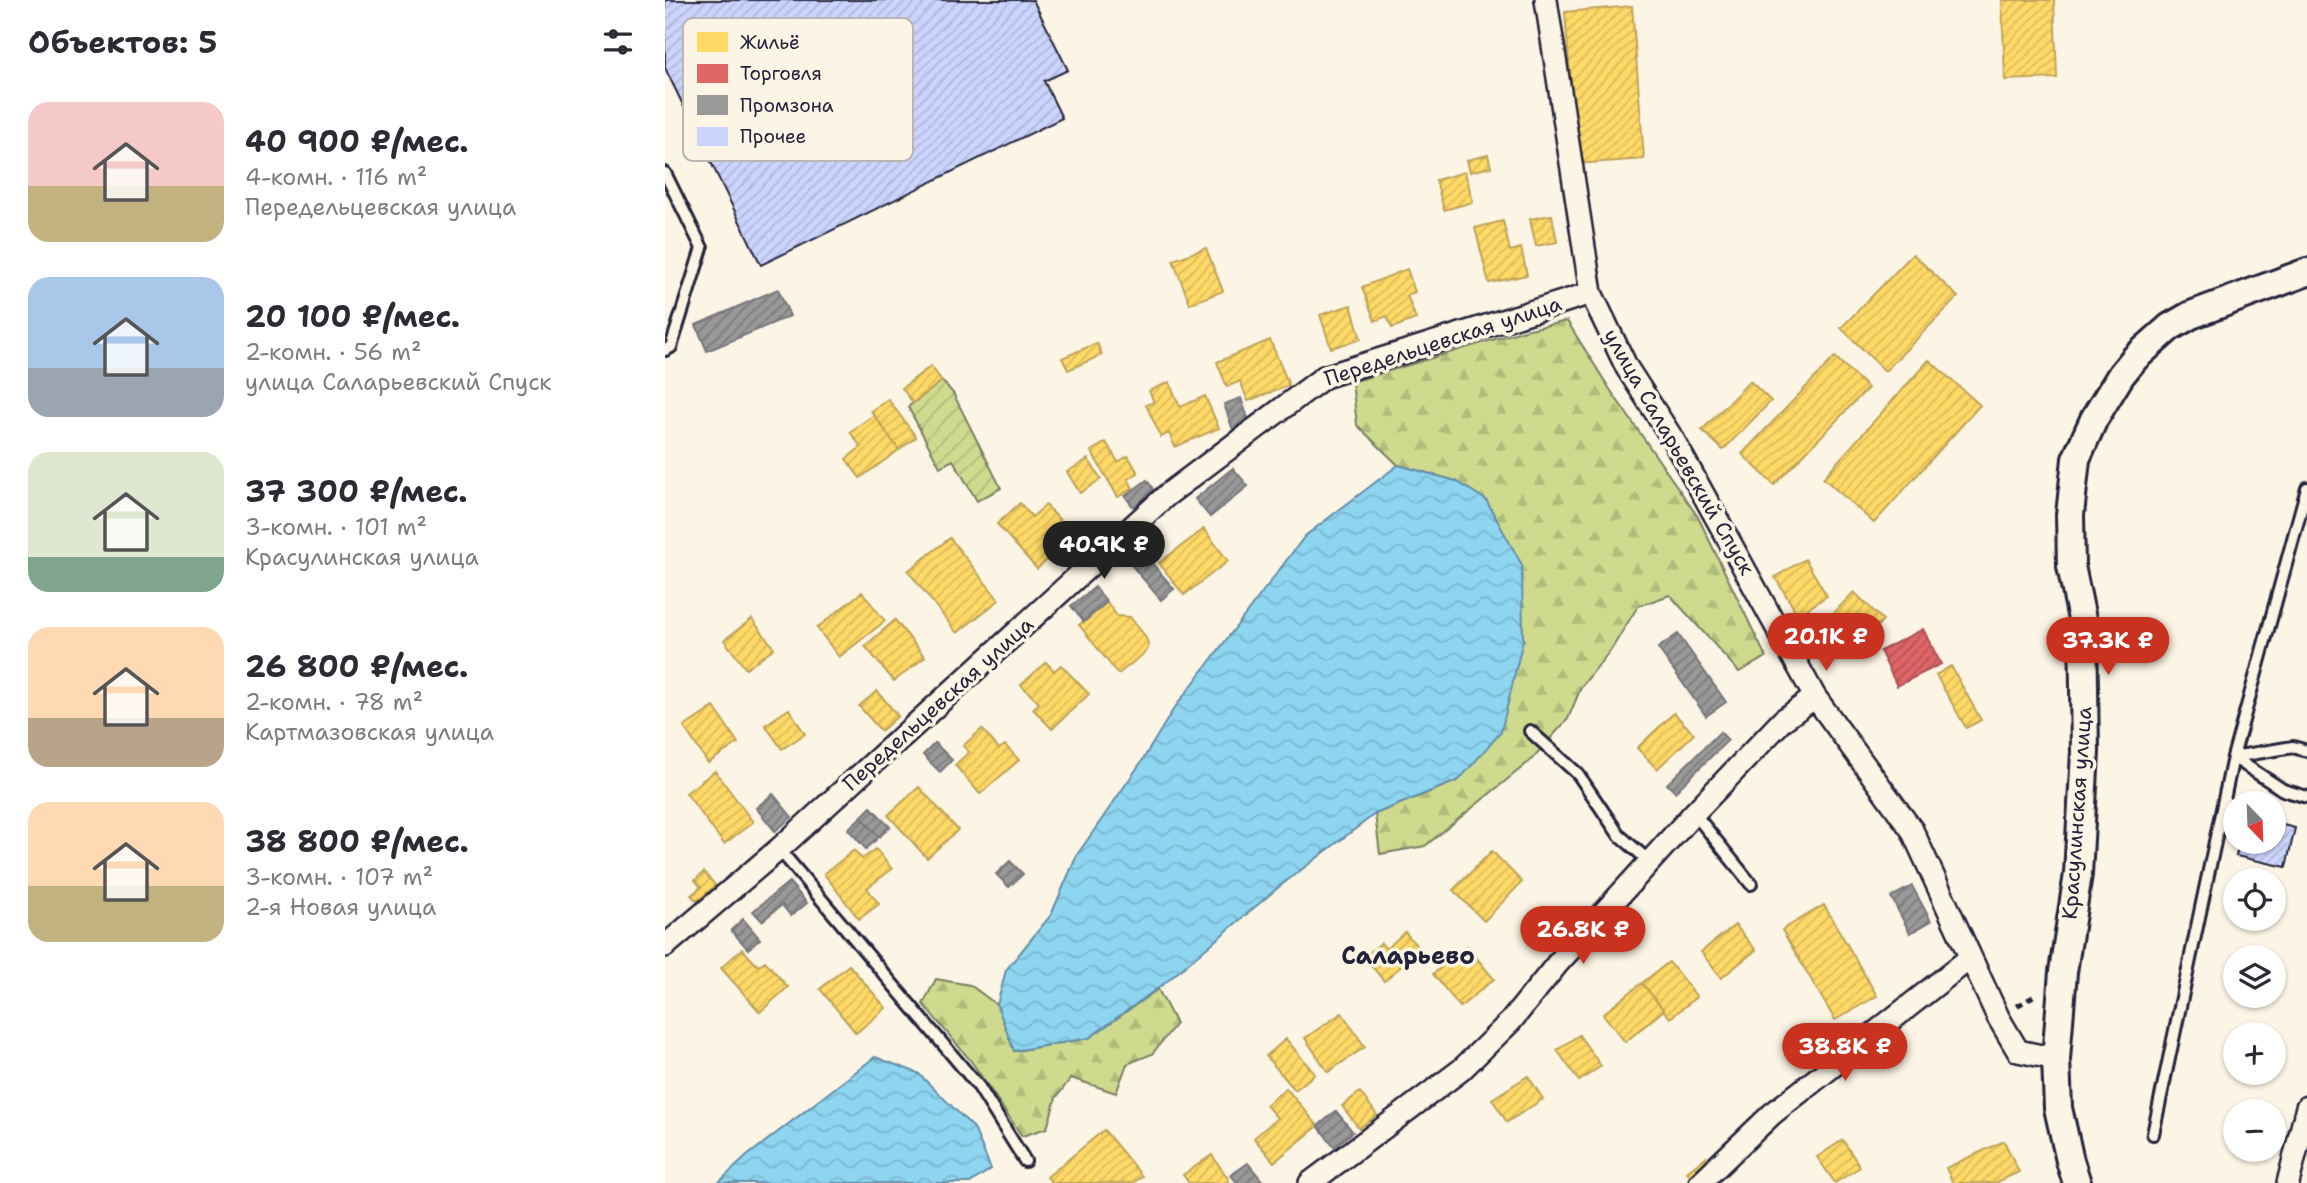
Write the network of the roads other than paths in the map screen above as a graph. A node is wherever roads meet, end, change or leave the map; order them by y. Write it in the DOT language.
graph roads {
  1 [pos="1546,0"];
  2 [pos="665,173"];
  3 [pos="2307,272"];
  4 [pos="1591,293"];
  5 [pos="665,350"];
  6 [pos="2307,488"];
  7 [pos="1815,697"];
  8 [pos="1530,731"];
  9 [pos="2307,751"];
  10 [pos="2233,757"];
  11 [pos="2307,797"];
  12 [pos="1694,813"];
  13 [pos="779,849"];
  14 [pos="1649,861"];
  15 [pos="1751,884"];
  16 [pos="665,946"];
  17 [pos="1970,958"];
  18 [pos="2056,1059"];
  19 [pos="2307,1107"];
  20 [pos="2153,1134"];
  21 [pos="1025,1161"];
  22 [pos="1310,1183"];
  23 [pos="1700,1183"];
  24 [pos="2077,1183"];
  25 [pos="2288,1183"];
  1 -- 4 [label="street, улица Саларьевский Спуск"];
  2 -- 5 [label="lane"];
  3 -- 18 [label="street, Красулинская улица"];
  4 -- 7 [label="street, улица Саларьевский Спуск"];
  4 -- 13 [label="street, Передельцевская улица"];
  6 -- 10 [label="lane"];
  7 -- 12 [label="street"];
  7 -- 17 [label="street, улица Саларьевский Спуск"];
  8 -- 14 [label="lane"];
  9 -- 10 [label="lane"];
  10 -- 11 [label="lane"];
  10 -- 20 [label="lane"];
  12 -- 14 [label="street"];
  12 -- 15 [label="lane"];
  13 -- 16 [label="street, Передельцевская улица"];
  13 -- 21 [label="lane"];
  14 -- 22 [label="street"];
  17 -- 18 [label="street, улица Саларьевский Спуск"];
  17 -- 23 [label="street"];
  18 -- 24 [label="street, Красулинская улица"];
  19 -- 25 [label="street"];
}
